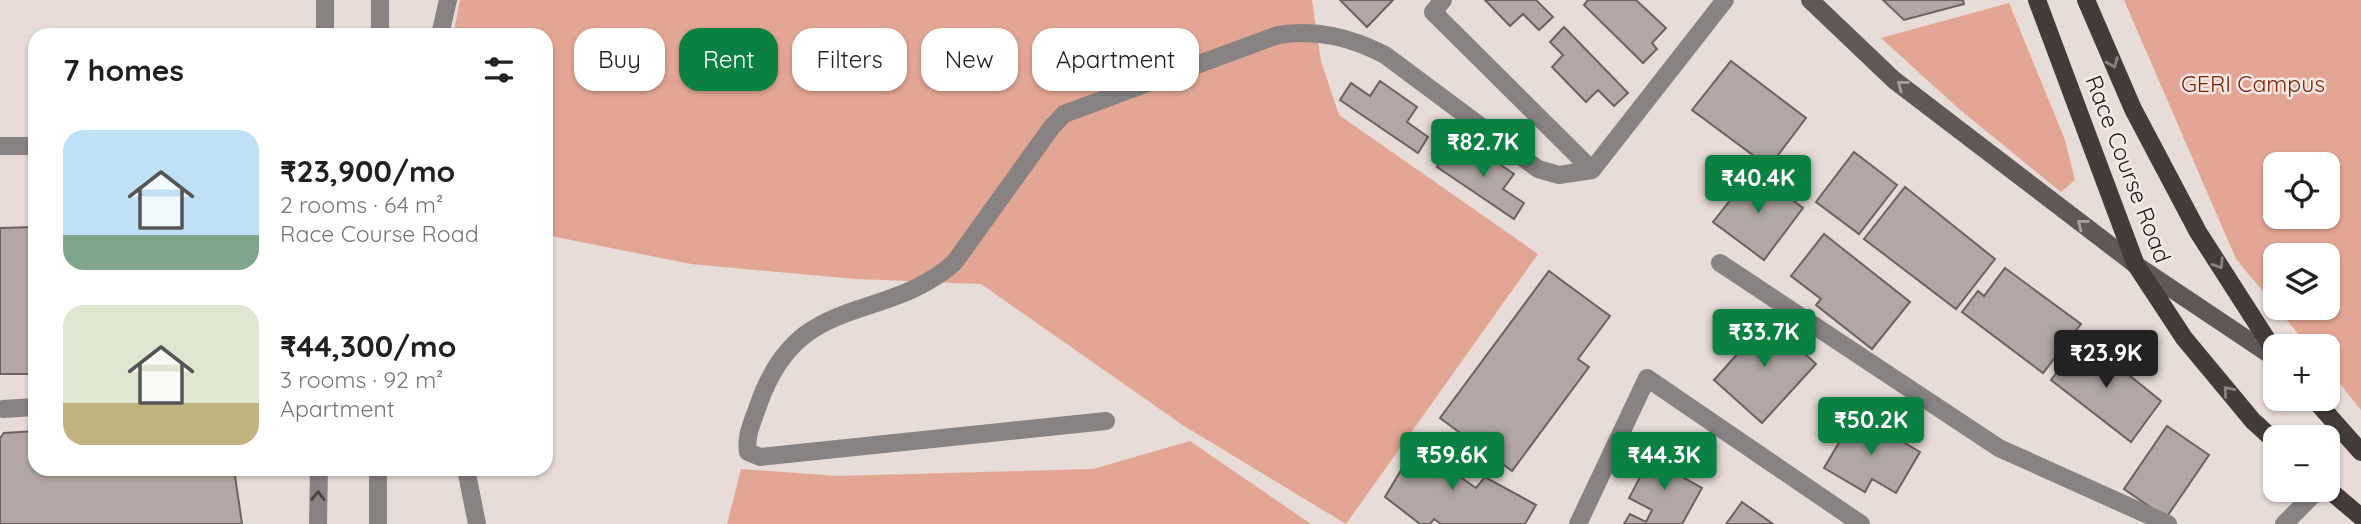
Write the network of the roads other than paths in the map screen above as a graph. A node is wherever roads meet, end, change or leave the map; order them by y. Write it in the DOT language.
graph roads {
  1 [pos="325,0"];
  2 [pos="380,0"];
  3 [pos="448,0"];
  4 [pos="1443,0"];
  5 [pos="1725,0"];
  6 [pos="1810,0"];
  7 [pos="2037,0"];
  8 [pos="2086,0"];
  9 [pos="325,28"];
  10 [pos="380,28"];
  11 [pos="442,28"];
  12 [pos="0,146"];
  13 [pos="28,146"];
  14 [pos="1592,170"];
  15 [pos="1720,263"];
  16 [pos="2136,265"];
  17 [pos="2263,334"];
  18 [pos="2263,350"];
  19 [pos="28,407"];
  20 [pos="3,409"];
  21 [pos="2325,411"];
  22 [pos="1106,421"];
  23 [pos="2263,430"];
  24 [pos="2361,452"];
  25 [pos="319,476"];
  26 [pos="378,476"];
  27 [pos="467,476"];
  28 [pos="2340,499"];
  29 [pos="2306,502"];
  30 [pos="2361,517"];
  31 [pos="317,524"];
  32 [pos="378,524"];
  33 [pos="477,524"];
  34 [pos="1578,524"];
  35 [pos="1861,524"];
  36 [pos="2168,524"];
  37 [pos="2284,524"];
  1 -- 9 [label="street"];
  2 -- 10 [label="street"];
  3 -- 11 [label="street"];
  4 -- 14 [label="street"];
  5 -- 14 [label="street"];
  16 -- 6 [label="street, one-way"];
  7 -- 16 [label="main road, Race Course Road"];
  8 -- 17 [label="main road, Race Course Road, one-way"];
  12 -- 13 [label="street"];
  14 -- 22 [label="street"];
  15 -- 36 [label="street"];
  16 -- 18 [label="street"];
  23 -- 16 [label="main road, Race Course Road, one-way"];
  19 -- 20 [label="street"];
  21 -- 24 [label="main road"];
  31 -- 25 [label="street, one-way"];
  26 -- 32 [label="street"];
  27 -- 33 [label="street"];
  28 -- 30 [label="main road"];
  29 -- 37 [label="street"];
  34 -- 35 [label="street"];
}
